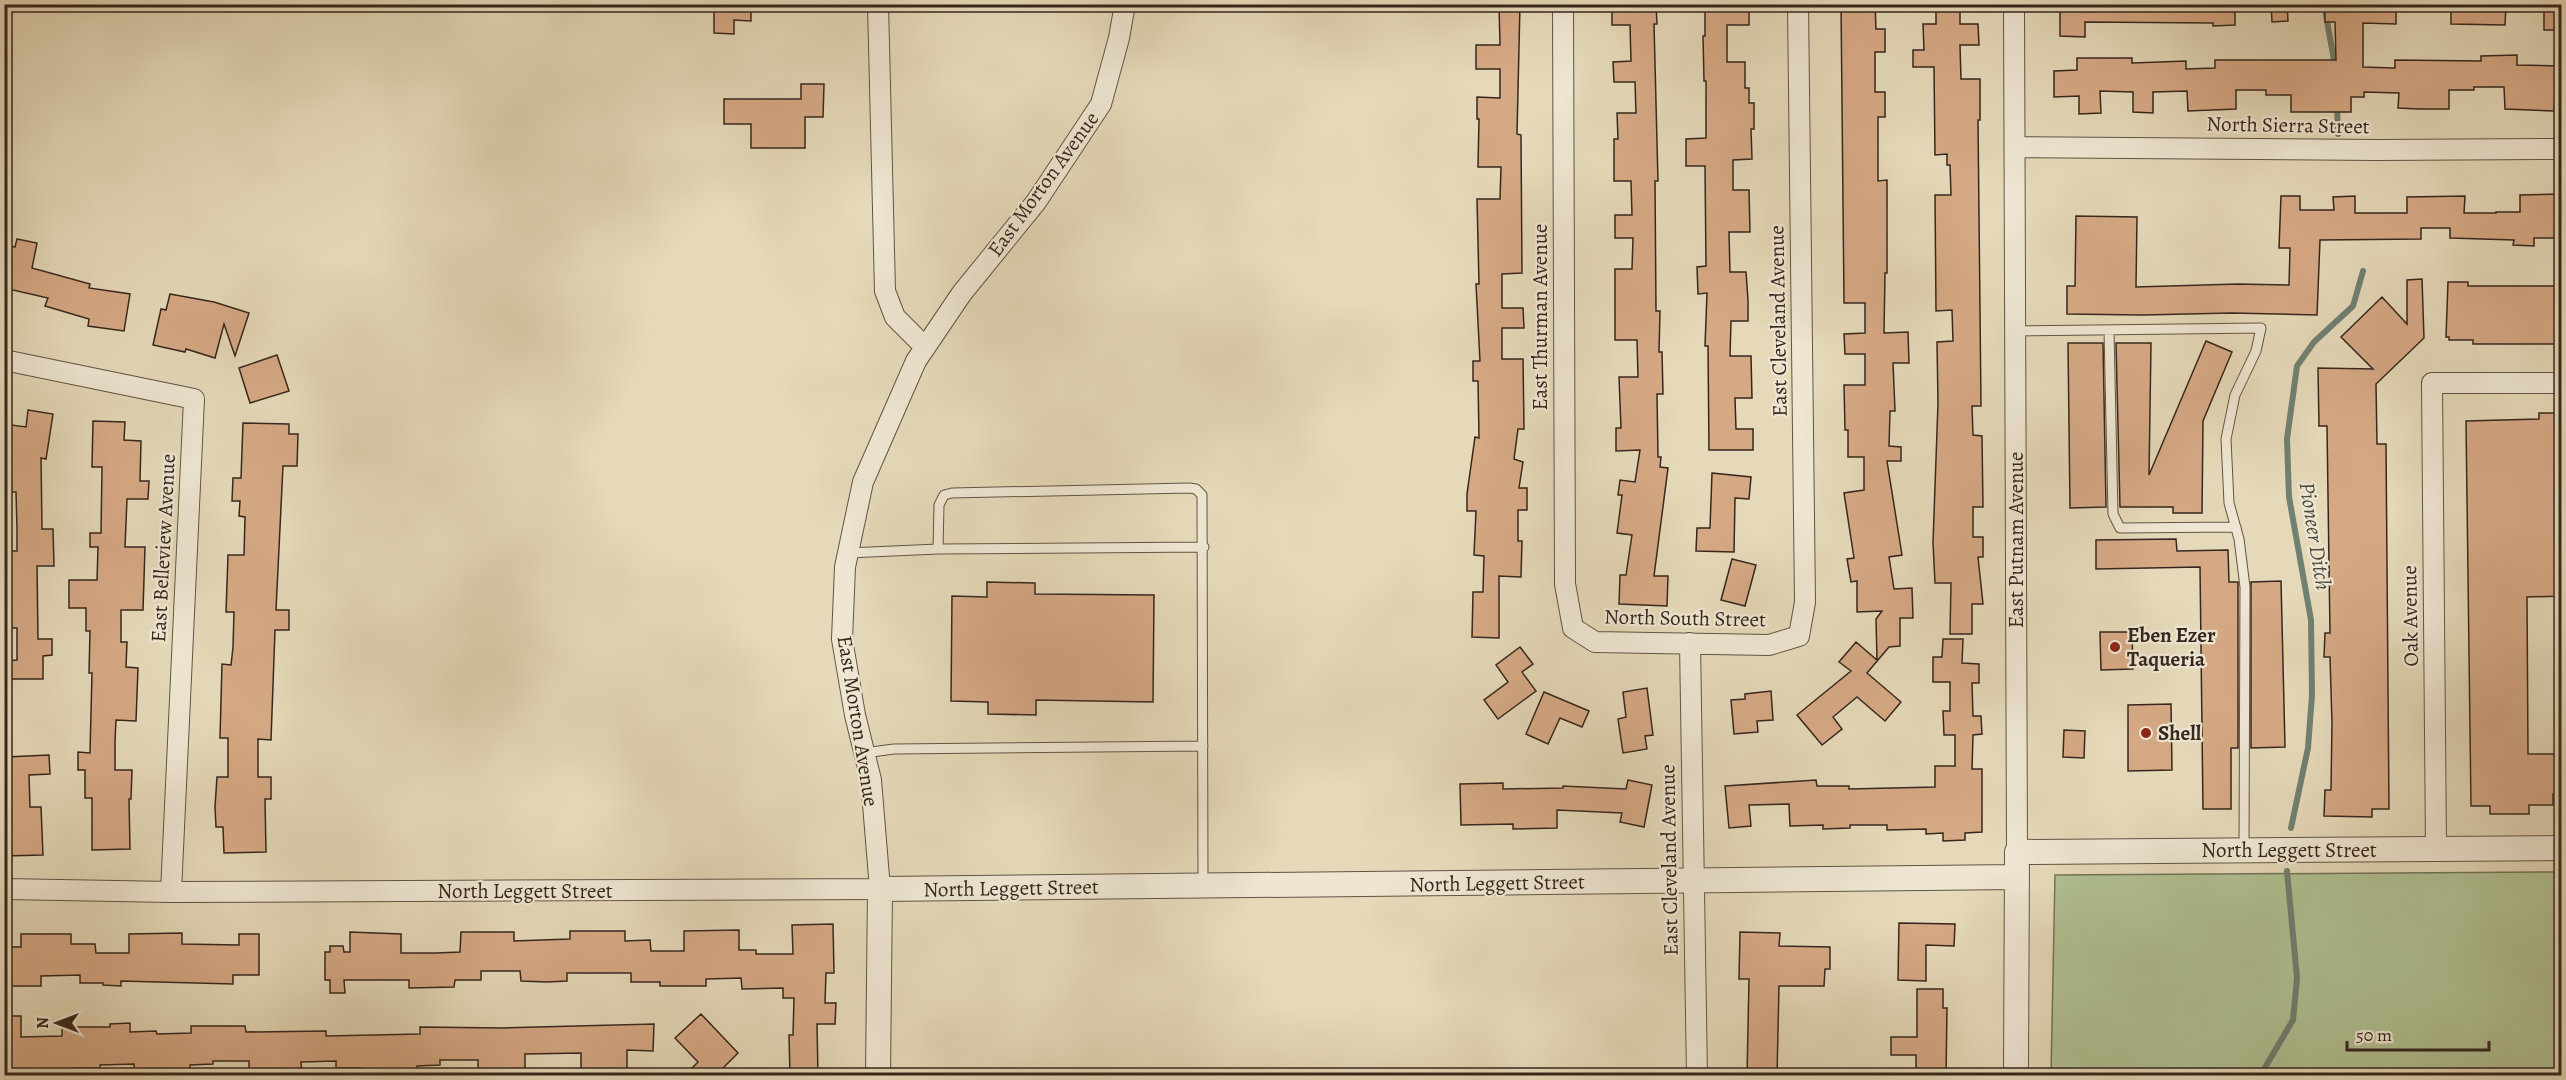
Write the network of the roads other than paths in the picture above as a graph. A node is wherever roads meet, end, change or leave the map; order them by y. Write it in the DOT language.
graph roads {
  1 [pos="878,4"];
  2 [pos="1125,4"];
  3 [pos="1563,4"];
  4 [pos="1798,4"];
  5 [pos="2014,4"];
  6 [pos="2015,147"];
  7 [pos="2562,149"];
  8 [pos="2109,330"];
  9 [pos="2015,331"];
  10 [pos="925,347"];
  11 [pos="4,360"];
  12 [pos="2562,383"];
  13 [pos="2236,527"];
  14 [pos="1204,547"];
  15 [pos="938,549"];
  16 [pos="848,553"];
  17 [pos="1573,628"];
  18 [pos="1799,636"];
  19 [pos="1690,643"];
  20 [pos="1203,746"];
  21 [pos="864,753"];
  22 [pos="2436,848"];
  23 [pos="2562,848"];
  24 [pos="2244,850"];
  25 [pos="2017,852"];
  26 [pos="2017,877"];
  27 [pos="1694,880"];
  28 [pos="1203,886"];
  29 [pos="4,888"];
  30 [pos="880,889"];
  31 [pos="171,892"];
  32 [pos="878,1076"];
  33 [pos="1697,1076"];
  34 [pos="2016,1076"];
  1 -- 10 [label="street"];
  2 -- 10 [label="street, East Morton Avenue"];
  3 -- 17 [label="street, East Thurman Avenue"];
  4 -- 18 [label="street, East Cleveland Avenue"];
  5 -- 6 [label="street, East Putnam Avenue"];
  6 -- 7 [label="street, North Sierra Street"];
  6 -- 9 [label="street, East Putnam Avenue"];
  8 -- 9 [label="lane"];
  8 -- 13 [label="lane"];
  8 -- 13 [label="lane"];
  9 -- 25 [label="street, East Putnam Avenue"];
  10 -- 16 [label="street, East Morton Avenue"];
  11 -- 31 [label="street, East Belleview Avenue"];
  12 -- 22 [label="street, Oak Avenue"];
  13 -- 24 [label="lane"];
  14 -- 15 [label="lane"];
  14 -- 15 [label="lane"];
  14 -- 20 [label="lane"];
  15 -- 16 [label="lane"];
  16 -- 21 [label="street, East Morton Avenue"];
  17 -- 19 [label="street, North South Street"];
  18 -- 19 [label="street, North South Street"];
  19 -- 27 [label="street, East Cleveland Avenue"];
  20 -- 21 [label="lane"];
  20 -- 28 [label="lane"];
  21 -- 30 [label="street, East Morton Avenue"];
  22 -- 23 [label="street, North Leggett Street"];
  22 -- 24 [label="street, North Leggett Street"];
  24 -- 25 [label="street, North Leggett Street"];
  25 -- 26 [label="street, East Putnam Avenue"];
  26 -- 27 [label="street, North Leggett Street"];
  26 -- 34 [label="street, East Putnam Avenue"];
  27 -- 28 [label="street, North Leggett Street"];
  27 -- 33 [label="street, East Cleveland Avenue"];
  28 -- 30 [label="street, North Leggett Street"];
  29 -- 31 [label="street, North Leggett Street"];
  30 -- 31 [label="street, North Leggett Street"];
  30 -- 32 [label="street, East Morton Avenue"];
}
